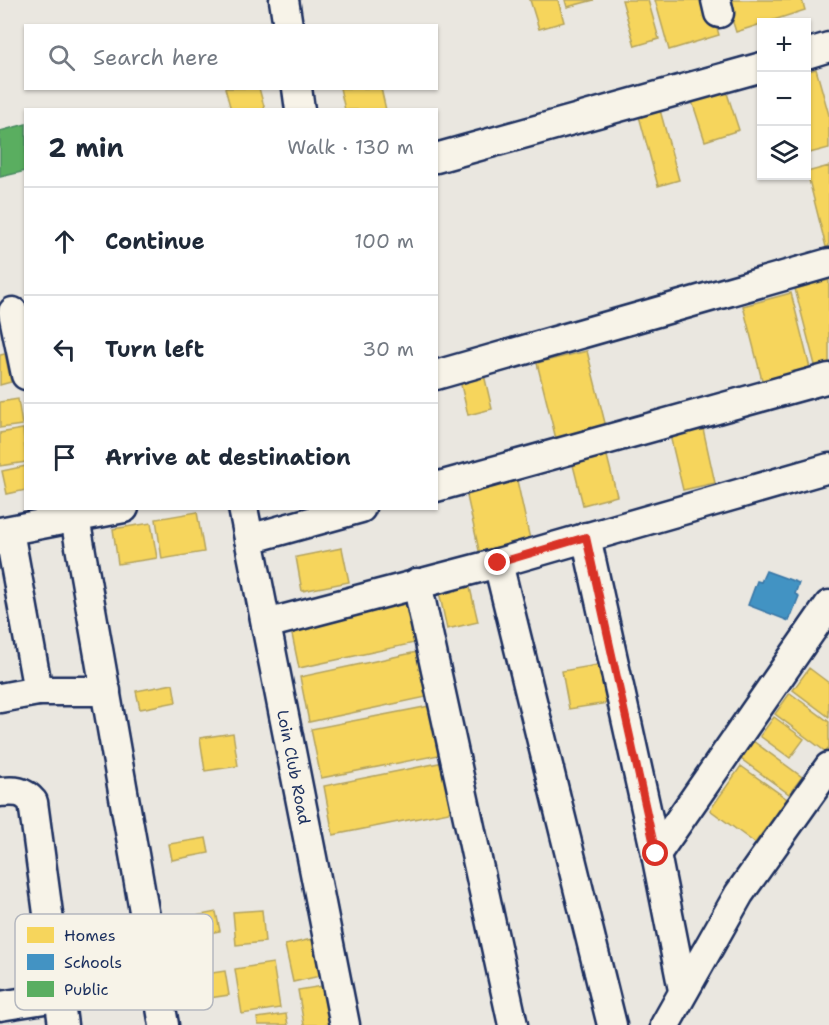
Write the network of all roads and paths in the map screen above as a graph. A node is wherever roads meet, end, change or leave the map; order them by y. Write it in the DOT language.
graph roads {
  1 [pos="285,0"];
  2 [pos="288,24"];
  3 [pos="829,47"];
  4 [pos="811,53"];
  5 [pos="757,67"];
  6 [pos="297,90"];
  7 [pos="300,108"];
  8 [pos="438,157"];
  9 [pos="829,263"];
  10 [pos="13,312"];
  11 [pos="24,365"];
  12 [pos="438,374"];
  13 [pos="829,378"];
  14 [pos="829,468"];
  15 [pos="438,486"];
  16 [pos="111,510"];
  17 [pos="243,510"];
  18 [pos="354,510"];
  19 [pos="60,516"];
  20 [pos="5,532"];
  21 [pos="586,537"];
  22 [pos="249,539"];
  23 [pos="498,563"];
  24 [pos="417,583"];
  25 [pos="829,605"];
  26 [pos="266,624"];
  27 [pos="38,691"];
  28 [pos="106,691"];
  29 [pos="0,698"];
  30 [pos="829,767"];
  31 [pos="0,792"];
  32 [pos="656,854"];
  33 [pos="47,914"];
  34 [pos="145,914"];
  35 [pos="683,990"];
  36 [pos="15,1004"];
  37 [pos="0,1006"];
  38 [pos="60,1010"];
  39 [pos="161,1010"];
  40 [pos="63,1025"];
  41 [pos="164,1025"];
  42 [pos="345,1025"];
  43 [pos="513,1025"];
  44 [pos="612,1025"];
  45 [pos="665,1025"];
  1 -- 2 [label="street"];
  3 -- 4 [label="street"];
  5 -- 8 [label="street"];
  6 -- 7 [label="street"];
  9 -- 12 [label="street"];
  10 -- 11 [label="street"];
  13 -- 15 [label="street"];
  14 -- 21 [label="street"];
  16 -- 19 [label="street"];
  17 -- 22 [label="street, Loin Club Road"];
  18 -- 22 [label="street"];
  19 -- 20 [label="street"];
  19 -- 28 [label="street"];
  20 -- 27 [label="street"];
  21 -- 23 [label="street"];
  21 -- 32 [label="street"];
  22 -- 26 [label="street, Loin Club Road"];
  23 -- 24 [label="street"];
  23 -- 44 [label="street"];
  24 -- 26 [label="street"];
  24 -- 43 [label="street"];
  25 -- 32 [label="street"];
  26 -- 42 [label="street, Loin Club Road"];
  27 -- 28 [label="street"];
  27 -- 29 [label="street"];
  28 -- 34 [label="street"];
  30 -- 35 [label="street"];
  31 -- 33 [label="street"];
  32 -- 35 [label="street"];
  35 -- 45 [label="street"];
  36 -- 37 [label="street"];
  38 -- 40 [label="street"];
  39 -- 41 [label="street"];
}
